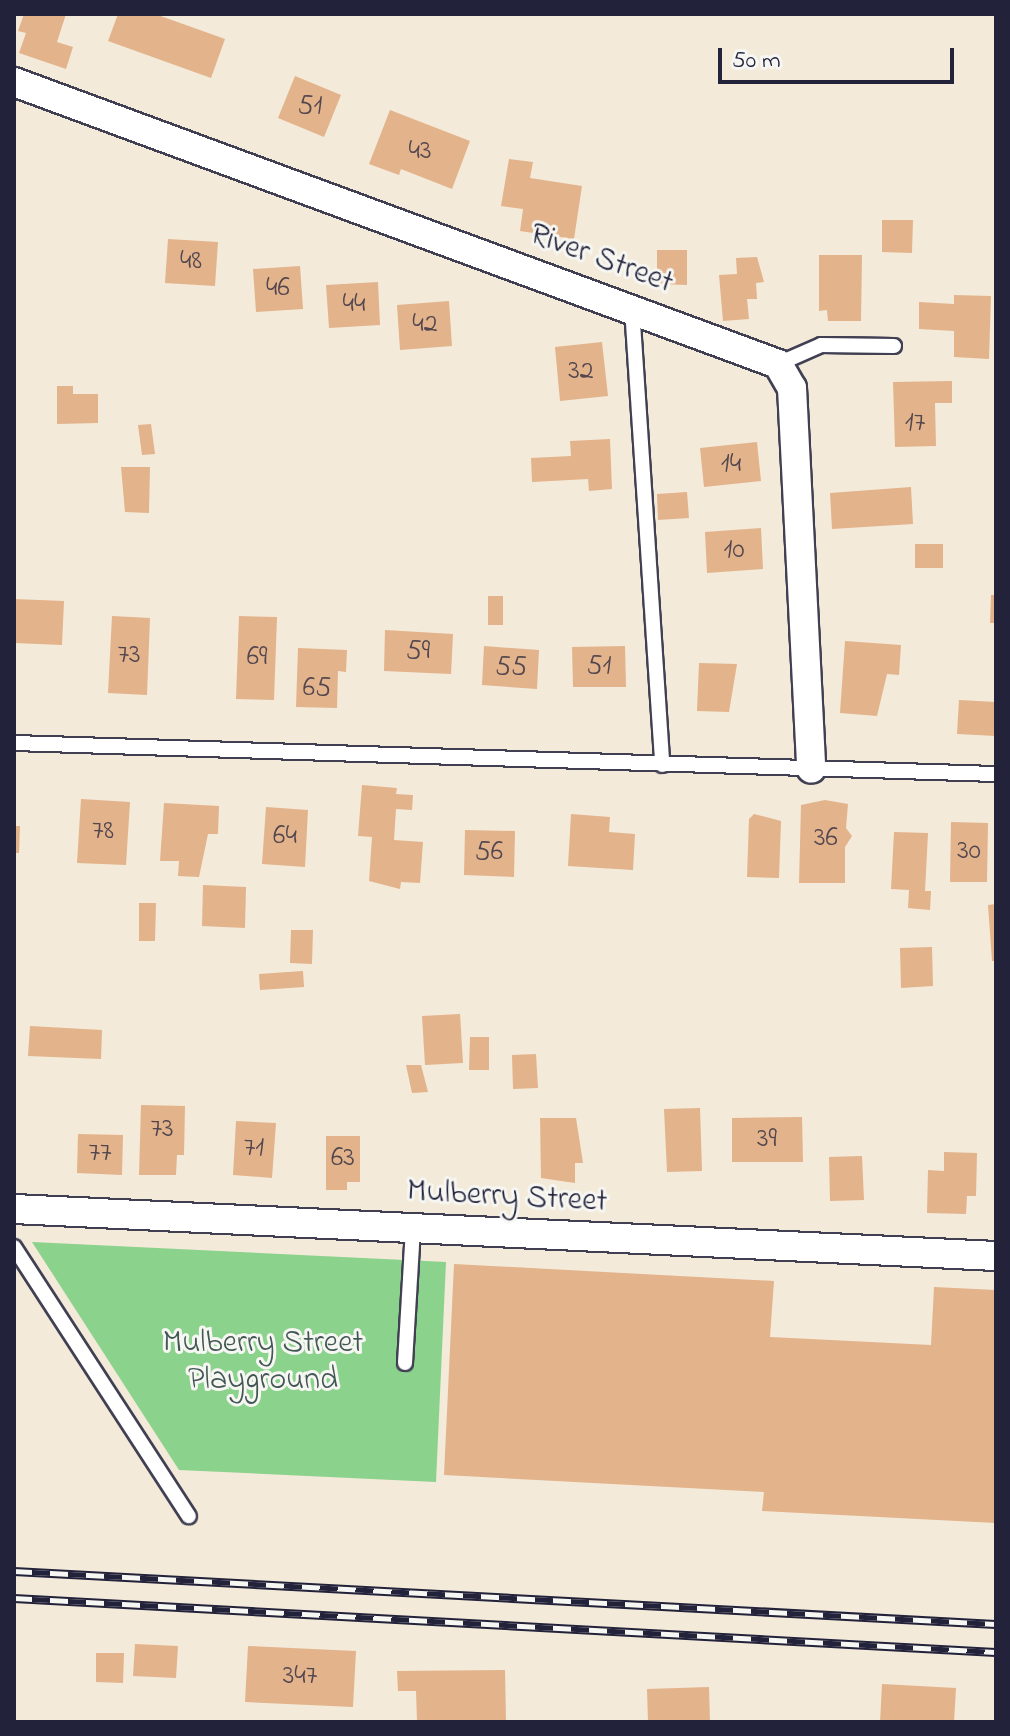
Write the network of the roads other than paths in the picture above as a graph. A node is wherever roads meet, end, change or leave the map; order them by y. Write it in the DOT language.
graph roads {
  1 [pos="14,82"];
  2 [pos="632,308"];
  3 [pos="894,346"];
  4 [pos="778,364"];
  5 [pos="14,743"];
  6 [pos="662,765"];
  7 [pos="811,769"];
  8 [pos="996,774"];
  9 [pos="14,1209"];
  10 [pos="413,1227"];
  11 [pos="14,1247"];
  12 [pos="996,1256"];
  13 [pos="405,1363"];
  14 [pos="189,1516"];
  1 -- 2 [label="street, River Street"];
  2 -- 4 [label="street, River Street"];
  2 -- 6 [label="lane"];
  3 -- 4 [label="lane"];
  4 -- 7 [label="street"];
  5 -- 6 [label="lane"];
  6 -- 7 [label="lane"];
  7 -- 8 [label="lane"];
  9 -- 10 [label="street, Mulberry Street"];
  10 -- 12 [label="street, Mulberry Street"];
  10 -- 13 [label="lane"];
  11 -- 14 [label="lane"];
}
